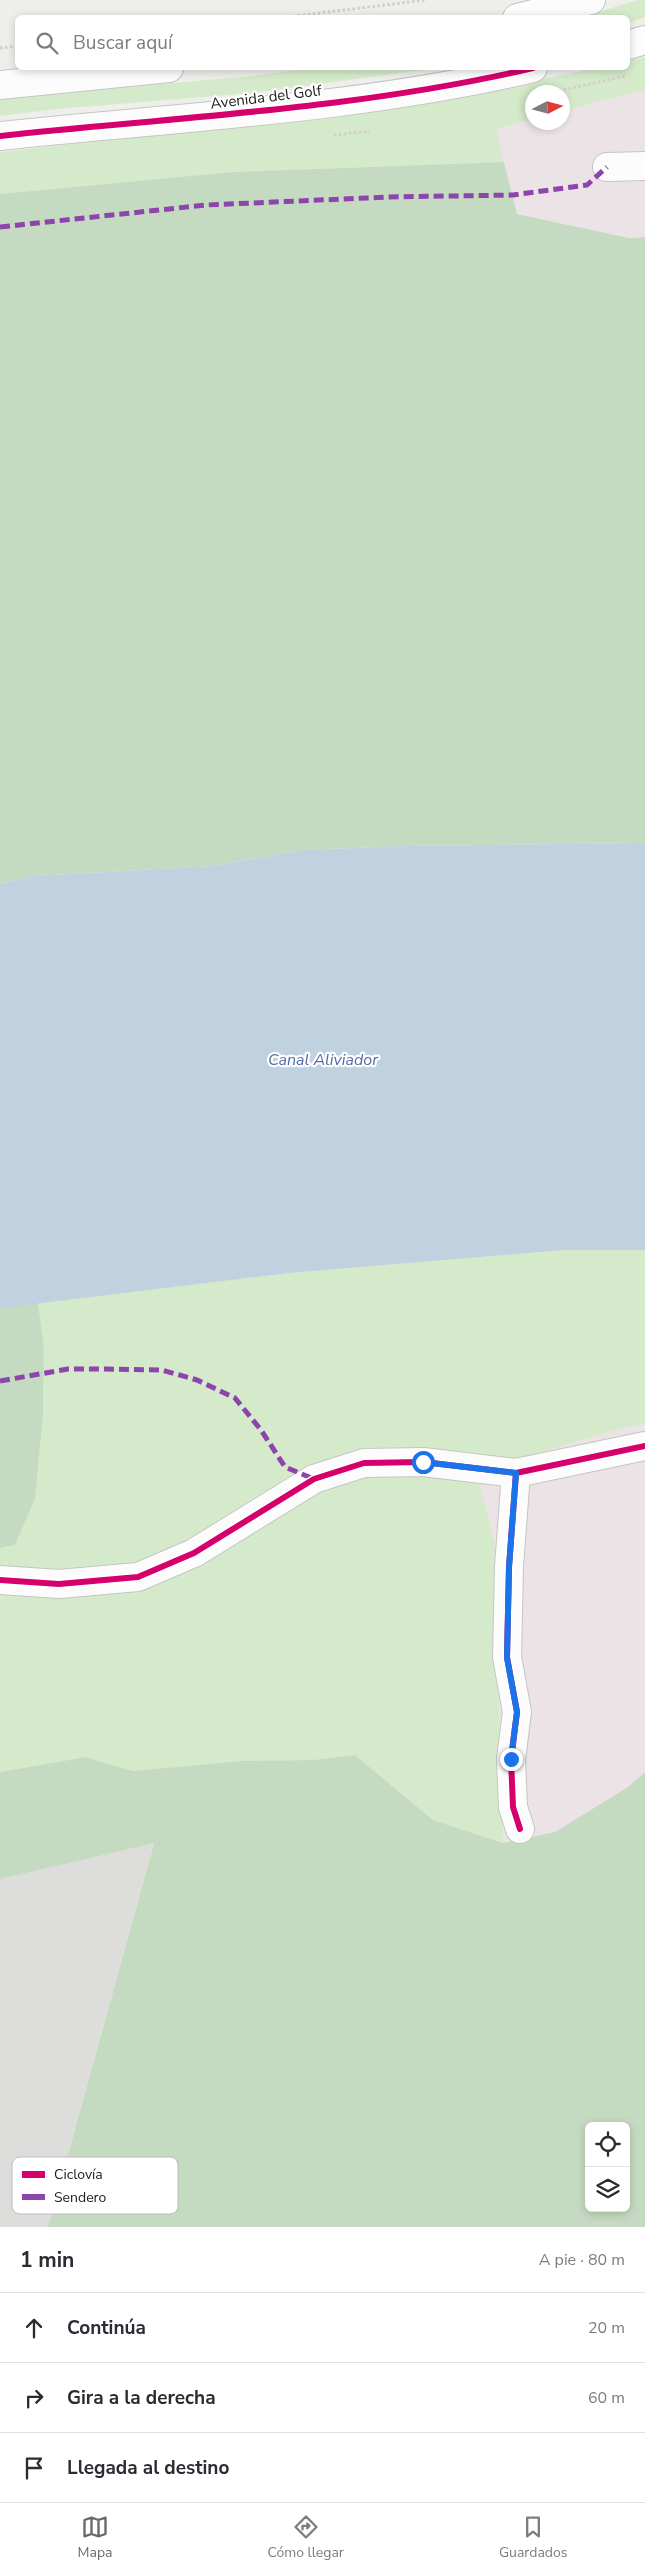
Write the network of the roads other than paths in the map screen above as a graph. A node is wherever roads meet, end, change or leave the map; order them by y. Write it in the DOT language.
graph roads {
  1 [pos="591,0"];
  2 [pos="529,15"];
  3 [pos="645,40"];
  4 [pos="630,44"];
  5 [pos="149,70"];
  6 [pos="522,70"];
  7 [pos="0,85"];
  8 [pos="0,136"];
  9 [pos="645,166"];
  10 [pos="607,167"];
  11 [pos="645,1446"];
  12 [pos="516,1473"];
  13 [pos="0,1580"];
  14 [pos="520,1829"];
  1 -- 2 [label="street"];
  3 -- 4 [label="street"];
  5 -- 7 [label="street"];
  6 -- 8 [label="street, Avenida del Golf"];
  9 -- 10 [label="street"];
  11 -- 12 [label="street"];
  12 -- 13 [label="street"];
  12 -- 14 [label="street"];
}
